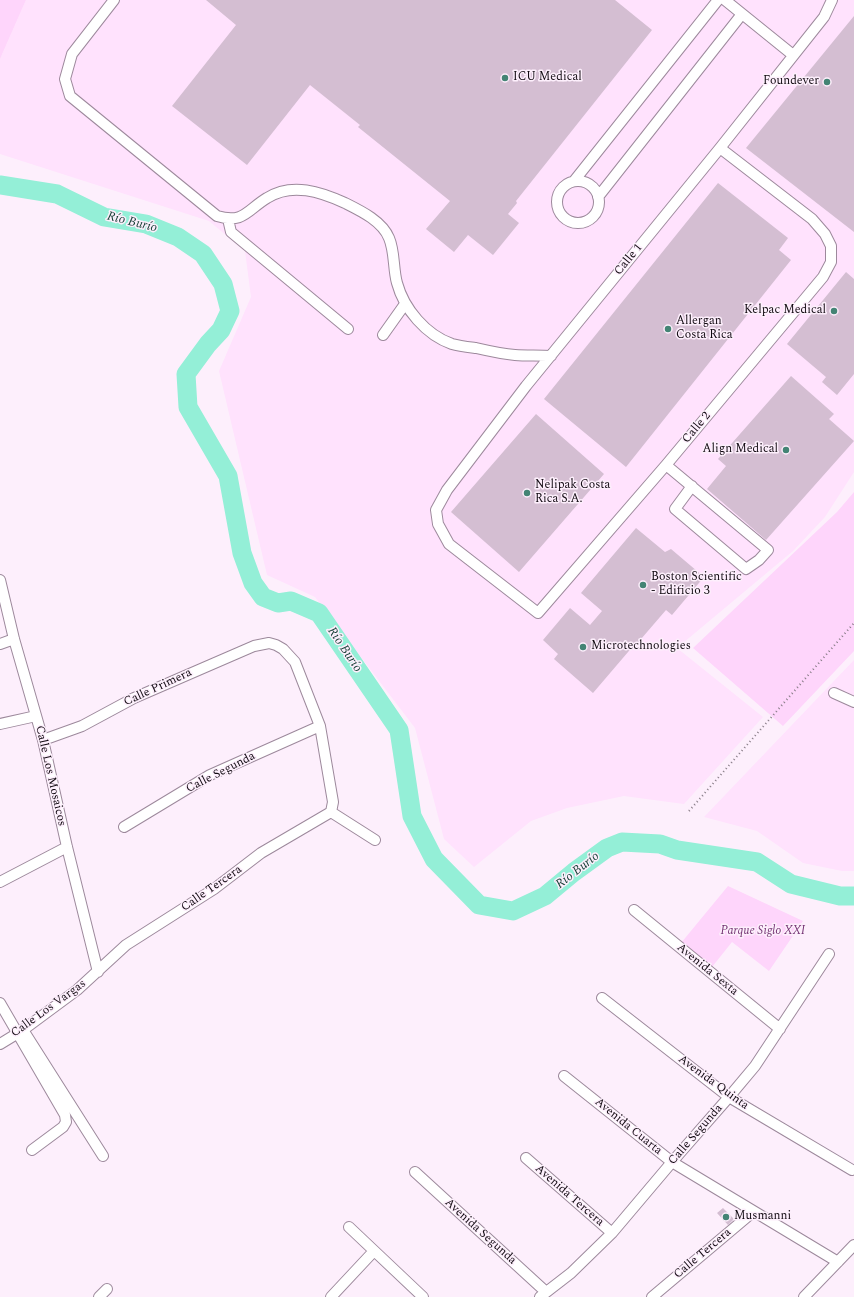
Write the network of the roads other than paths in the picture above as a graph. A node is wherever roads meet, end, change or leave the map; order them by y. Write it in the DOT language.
graph roads {
  1 [pos="114,0"];
  2 [pos="718,0"];
  3 [pos="725,0"];
  4 [pos="832,0"];
  5 [pos="742,14"];
  6 [pos="793,55"];
  7 [pos="720,148"];
  8 [pos="574,181"];
  9 [pos="598,197"];
  10 [pos="228,219"];
  11 [pos="405,304"];
  12 [pos="348,329"];
  13 [pos="383,335"];
  14 [pos="551,356"];
  15 [pos="666,465"];
  16 [pos="692,486"];
  17 [pos="438,524"];
  18 [pos="0,580"];
  19 [pos="14,639"];
  20 [pos="0,644"];
  21 [pos="834,693"];
  22 [pos="854,702"];
  23 [pos="36,716"];
  24 [pos="0,724"];
  25 [pos="320,726"];
  26 [pos="43,740"];
  27 [pos="330,812"];
  28 [pos="124,827"];
  29 [pos="375,840"];
  30 [pos="67,847"];
  31 [pos="0,882"];
  32 [pos="634,910"];
  33 [pos="829,954"];
  34 [pos="98,972"];
  35 [pos="602,998"];
  36 [pos="0,1002"];
  37 [pos="780,1029"];
  38 [pos="20,1031"];
  39 [pos="0,1044"];
  40 [pos="564,1076"];
  41 [pos="729,1097"];
  42 [pos="32,1150"];
  43 [pos="103,1156"];
  44 [pos="526,1158"];
  45 [pos="672,1162"];
  46 [pos="852,1170"];
  47 [pos="414,1172"];
  48 [pos="753,1212"];
  49 [pos="349,1227"];
  50 [pos="612,1233"];
  51 [pos="854,1245"];
  52 [pos="374,1251"];
  53 [pos="838,1262"];
  54 [pos="107,1289"];
  55 [pos="543,1294"];
  56 [pos="99,1297"];
  57 [pos="331,1297"];
  58 [pos="423,1297"];
  59 [pos="652,1297"];
  60 [pos="804,1297"];
  1 -- 10 [label="street"];
  2 -- 8 [label="street"];
  3 -- 5 [label="street"];
  4 -- 6 [label="street, Calle 1"];
  5 -- 6 [label="street"];
  5 -- 9 [label="street"];
  6 -- 7 [label="street, Calle 1"];
  7 -- 14 [label="street, Calle 1"];
  7 -- 15 [label="street, Calle 2"];
  8 -- 9 [label="street"];
  8 -- 9 [label="street"];
  10 -- 11 [label="street"];
  10 -- 12 [label="street"];
  11 -- 13 [label="street"];
  11 -- 14 [label="street"];
  14 -- 17 [label="street, Calle 1"];
  15 -- 16 [label="street"];
  15 -- 17 [label="street, Calle 2"];
  16 -- 16 [label="street"];
  18 -- 19 [label="street, Calle Los Mosaicos"];
  19 -- 20 [label="street"];
  19 -- 23 [label="street, Calle Los Mosaicos"];
  21 -- 22 [label="street"];
  23 -- 24 [label="street"];
  23 -- 26 [label="street, Calle Los Mosaicos"];
  25 -- 26 [label="street, Calle Primera"];
  25 -- 27 [label="street"];
  25 -- 28 [label="street, Calle Segunda"];
  26 -- 30 [label="street, Calle Los Mosaicos"];
  27 -- 29 [label="street"];
  27 -- 34 [label="street, Calle Tercera"];
  30 -- 31 [label="street"];
  30 -- 34 [label="street, Calle Los Mosaicos"];
  32 -- 37 [label="street, Avenida Sexta"];
  33 -- 37 [label="street, Calle Segunda"];
  34 -- 38 [label="street, Calle Los Vargas"];
  35 -- 41 [label="street, Avenida Quinta"];
  36 -- 38 [label="street"];
  37 -- 41 [label="street, Calle Segunda"];
  38 -- 39 [label="street, Calle Los Vargas"];
  38 -- 42 [label="street"];
  38 -- 43 [label="street"];
  40 -- 45 [label="street, Avenida Cuarta"];
  41 -- 45 [label="street, Calle Segunda"];
  41 -- 46 [label="street, Avenida Quinta"];
  44 -- 50 [label="street, Avenida Tercera"];
  45 -- 48 [label="street, Avenida Cuarta"];
  45 -- 50 [label="street, Calle Segunda"];
  47 -- 55 [label="street, Avenida Segunda"];
  48 -- 53 [label="street, Avenida Cuarta"];
  48 -- 59 [label="street, Calle Tercera"];
  49 -- 52 [label="street"];
  50 -- 55 [label="street, Calle Segunda"];
  51 -- 53 [label="street"];
  52 -- 57 [label="street"];
  52 -- 58 [label="street"];
  53 -- 60 [label="street"];
  54 -- 56 [label="street"];
}
